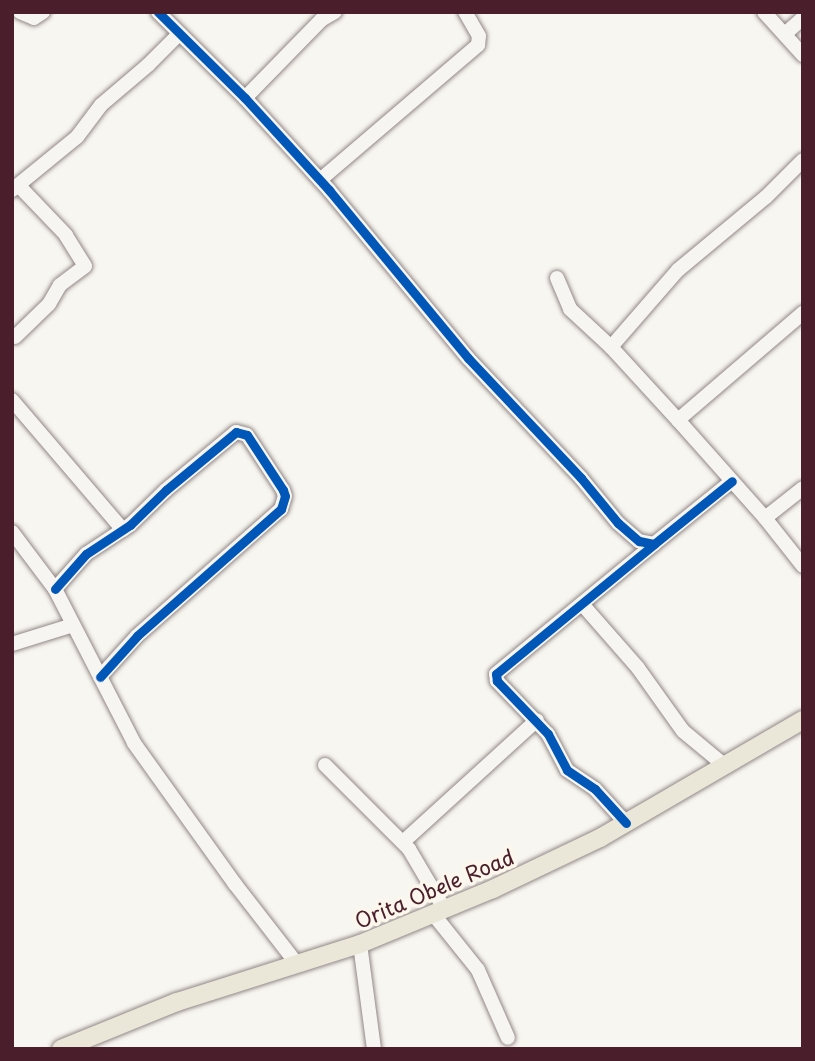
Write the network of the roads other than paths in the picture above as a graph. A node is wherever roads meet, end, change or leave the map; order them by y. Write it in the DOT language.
graph roads {
  1 [pos="20,12"];
  2 [pos="43,12"];
  3 [pos="158,12"];
  4 [pos="465,12"];
  5 [pos="764,12"];
  6 [pos="323,15"];
  7 [pos="803,18"];
  8 [pos="179,34"];
  9 [pos="785,34"];
  10 [pos="803,55"];
  11 [pos="245,98"];
  12 [pos="803,160"];
  13 [pos="320,180"];
  14 [pos="15,188"];
  15 [pos="557,278"];
  16 [pos="803,313"];
  17 [pos="13,337"];
  18 [pos="611,346"];
  19 [pos="12,400"];
  20 [pos="678,420"];
  21 [pos="732,481"];
  22 [pos="803,488"];
  23 [pos="765,518"];
  24 [pos="123,530"];
  25 [pos="12,532"];
  26 [pos="654,544"];
  27 [pos="803,566"];
  28 [pos="55,589"];
  29 [pos="582,604"];
  30 [pos="73,625"];
  31 [pos="12,644"];
  32 [pos="100,677"];
  33 [pos="537,720"];
  34 [pos="803,720"];
  35 [pos="325,765"];
  36 [pos="724,765"];
  37 [pos="626,823"];
  38 [pos="403,842"];
  39 [pos="440,913"];
  40 [pos="360,944"];
  41 [pos="297,964"];
  42 [pos="508,1038"];
  43 [pos="61,1049"];
  44 [pos="374,1049"];
  1 -- 2 [label="street"];
  3 -- 8 [label="street"];
  4 -- 13 [label="street"];
  5 -- 9 [label="street"];
  6 -- 11 [label="street"];
  7 -- 9 [label="street"];
  8 -- 11 [label="street"];
  8 -- 14 [label="street"];
  9 -- 10 [label="street"];
  11 -- 13 [label="street"];
  12 -- 18 [label="street"];
  13 -- 26 [label="street"];
  14 -- 17 [label="street"];
  15 -- 18 [label="street"];
  16 -- 20 [label="street"];
  18 -- 20 [label="street"];
  19 -- 24 [label="street"];
  20 -- 21 [label="street"];
  21 -- 23 [label="street"];
  21 -- 26 [label="street"];
  22 -- 23 [label="street"];
  23 -- 27 [label="street"];
  24 -- 28 [label="street"];
  24 -- 32 [label="street"];
  25 -- 28 [label="street"];
  26 -- 29 [label="street"];
  28 -- 30 [label="street"];
  29 -- 33 [label="street"];
  29 -- 36 [label="street"];
  30 -- 31 [label="street"];
  30 -- 32 [label="street"];
  32 -- 41 [label="street"];
  33 -- 37 [label="street"];
  33 -- 38 [label="street"];
  34 -- 36 [label="main road, Orita Obele Road"];
  35 -- 38 [label="street"];
  36 -- 37 [label="main road, Orita Obele Road"];
  37 -- 39 [label="main road, Orita Obele Road"];
  38 -- 39 [label="street"];
  39 -- 40 [label="main road, Orita Obele Road"];
  39 -- 42 [label="street"];
  40 -- 41 [label="main road, Orita Obele Road"];
  40 -- 44 [label="street"];
  41 -- 43 [label="main road, Orita Obele Road"];
}
